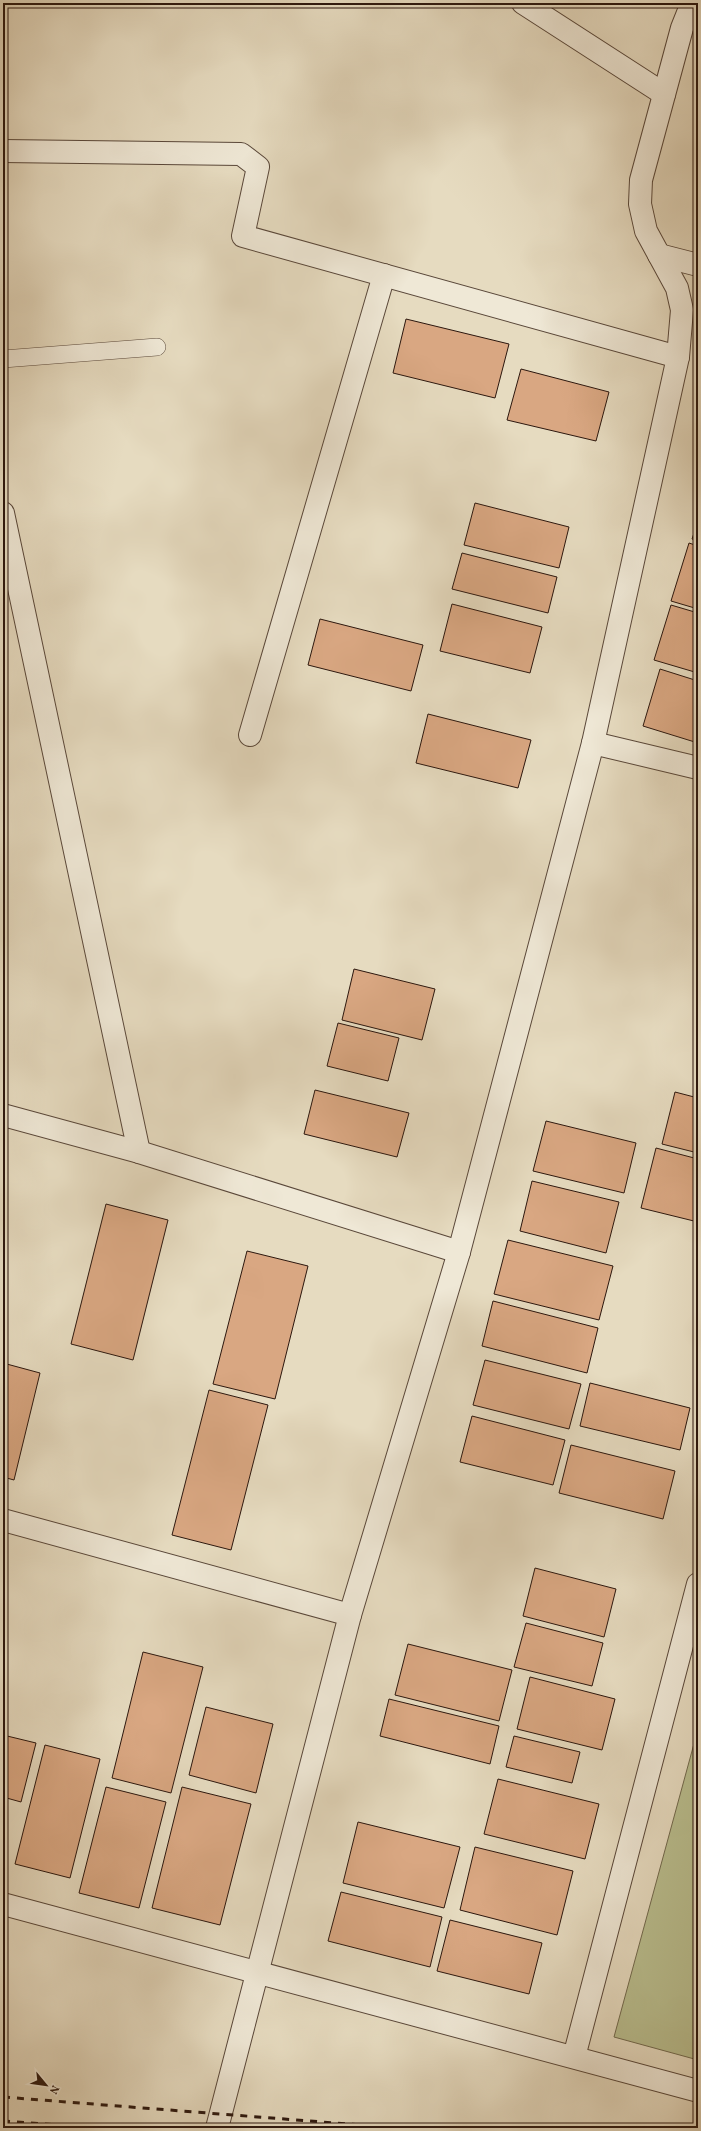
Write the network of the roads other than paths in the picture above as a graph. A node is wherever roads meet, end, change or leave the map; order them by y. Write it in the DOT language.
graph roads {
  1 [pos="523,3"];
  2 [pos="692,3"];
  3 [pos="664,94"];
  4 [pos="3,151"];
  5 [pos="659,255"];
  6 [pos="698,265"];
  7 [pos="384,275"];
  8 [pos="157,347"];
  9 [pos="678,357"];
  10 [pos="3,359"];
  11 [pos="3,513"];
  12 [pos="250,735"];
  13 [pos="593,743"];
  14 [pos="698,768"];
  15 [pos="3,1115"];
  16 [pos="139,1152"];
  17 [pos="459,1252"];
  18 [pos="3,1520"];
  19 [pos="698,1584"];
  20 [pos="350,1615"];
  21 [pos="3,1904"];
  22 [pos="257,1973"];
  23 [pos="574,2057"];
  24 [pos="698,2090"];
  25 [pos="217,2128"];
  1 -- 3 [label="street"];
  2 -- 3 [label="street"];
  3 -- 5 [label="street"];
  4 -- 7 [label="street"];
  5 -- 6 [label="street"];
  5 -- 9 [label="street"];
  7 -- 9 [label="street"];
  7 -- 12 [label="street"];
  8 -- 10 [label="lane"];
  9 -- 13 [label="street"];
  11 -- 16 [label="street"];
  13 -- 14 [label="street"];
  13 -- 17 [label="street"];
  15 -- 16 [label="street"];
  16 -- 17 [label="street"];
  17 -- 20 [label="street"];
  18 -- 20 [label="street"];
  19 -- 23 [label="street"];
  20 -- 22 [label="street"];
  21 -- 22 [label="street"];
  22 -- 23 [label="street"];
  22 -- 25 [label="street"];
  23 -- 24 [label="street"];
}
